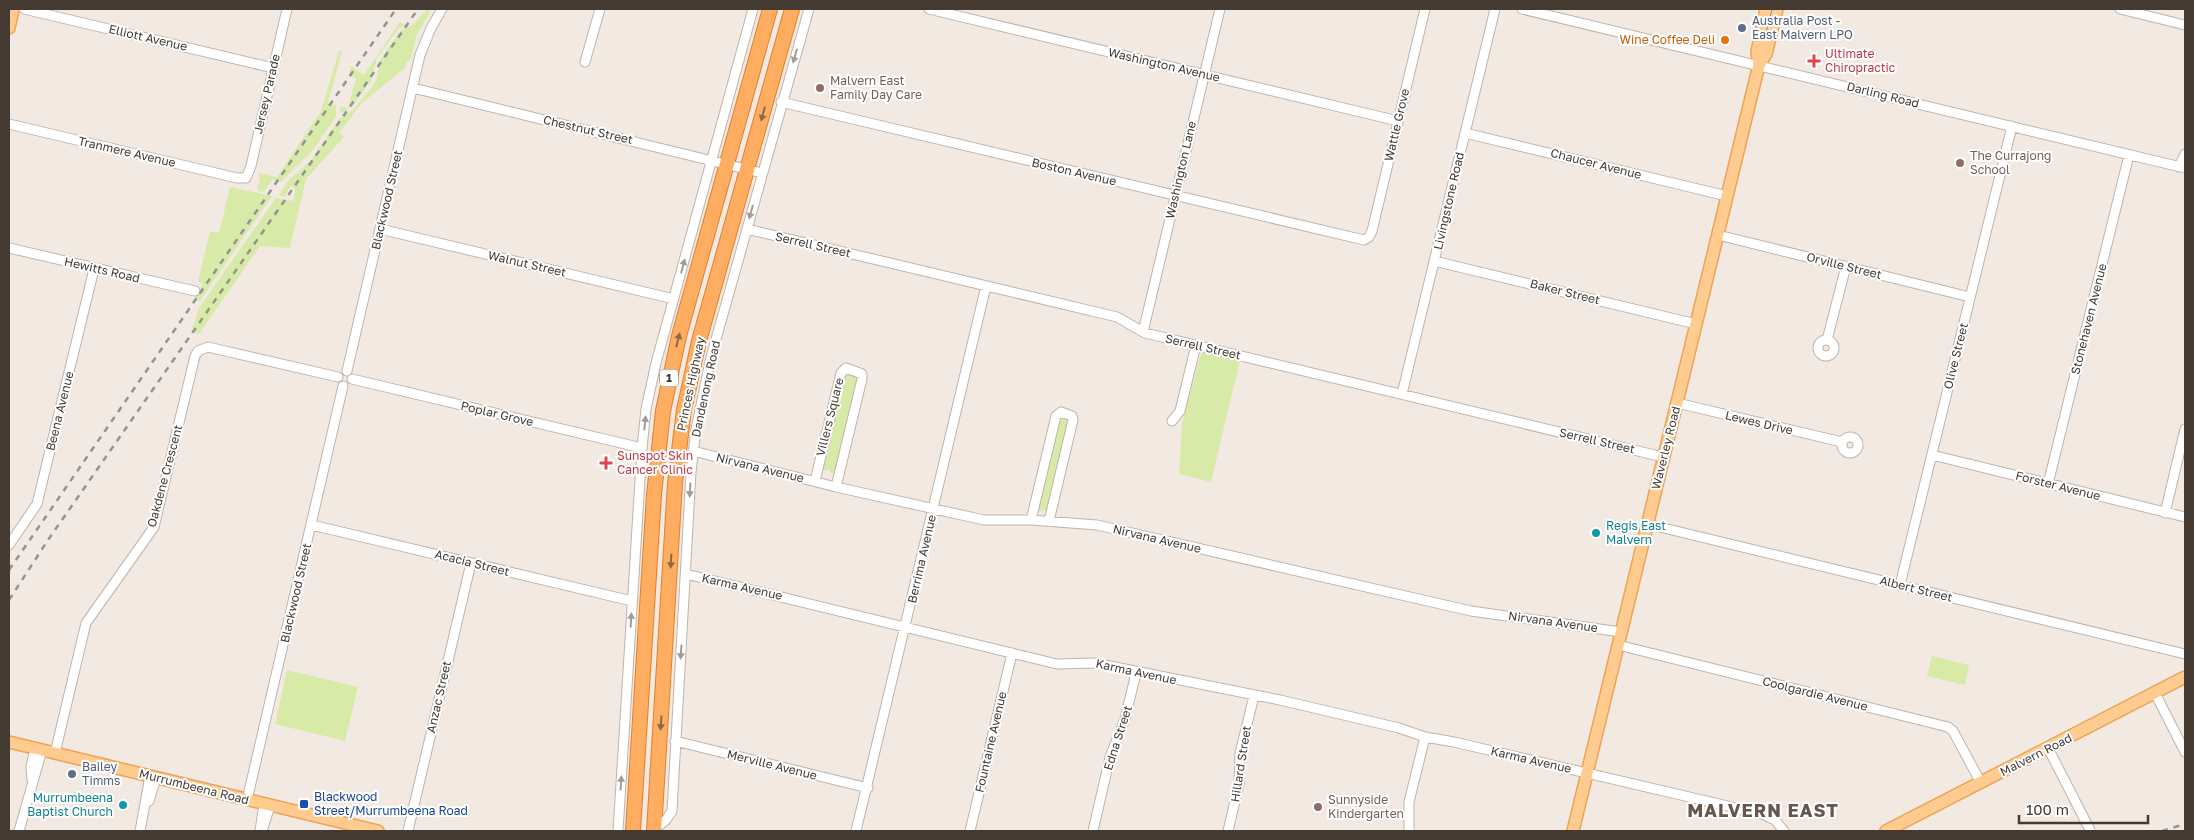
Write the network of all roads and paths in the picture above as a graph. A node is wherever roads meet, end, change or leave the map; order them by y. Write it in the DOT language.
graph roads {
  1 [pos="13,9"];
  2 [pos="24,9"];
  3 [pos="287,9"];
  4 [pos="442,9"];
  5 [pos="600,9"];
  6 [pos="753,9"];
  7 [pos="770,9"];
  8 [pos="792,9"];
  9 [pos="808,9"];
  10 [pos="929,9"];
  11 [pos="1220,9"];
  12 [pos="1425,9"];
  13 [pos="1495,9"];
  14 [pos="1522,9"];
  15 [pos="1766,9"];
  16 [pos="1777,9"];
  17 [pos="2120,9"];
  18 [pos="2185,25"];
  19 [pos="9,28"];
  20 [pos="586,62"];
  21 [pos="1759,65"];
  22 [pos="273,68"];
  23 [pos="1204,75"];
  24 [pos="413,88"];
  25 [pos="781,102"];
  26 [pos="1398,121"];
  27 [pos="9,124"];
  28 [pos="2012,126"];
  29 [pos="1465,132"];
  30 [pos="2185,154"];
  31 [pos="2129,155"];
  32 [pos="712,160"];
  33 [pos="727,163"];
  34 [pos="2182,167"];
  35 [pos="747,168"];
  36 [pos="762,173"];
  37 [pos="246,178"];
  38 [pos="1175,196"];
  39 [pos="1727,196"];
  40 [pos="380,229"];
  41 [pos="747,229"];
  42 [pos="1718,235"];
  43 [pos="1367,239"];
  44 [pos="9,248"];
  45 [pos="1434,261"];
  46 [pos="1846,266"];
  47 [pos="94,268"];
  48 [pos="986,286"];
  49 [pos="195,292"];
  50 [pos="1970,297"];
  51 [pos="674,300"];
  52 [pos="1696,324"];
  53 [pos="1143,332"];
  54 [pos="1827,340"];
  55 [pos="1196,345"];
  56 [pos="347,371"];
  57 [pos="338,377"];
  58 [pos="352,379"];
  59 [pos="343,386"];
  60 [pos="1402,394"];
  61 [pos="1677,403"];
  62 [pos="1172,421"];
  63 [pos="2185,429"];
  64 [pos="1842,442"];
  65 [pos="642,448"];
  66 [pos="694,451"];
  67 [pos="1932,455"];
  68 [pos="1664,457"];
  69 [pos="815,481"];
  70 [pos="2048,484"];
  71 [pos="836,487"];
  72 [pos="934,508"];
  73 [pos="653,510"];
  74 [pos="674,512"];
  75 [pos="2165,513"];
  76 [pos="2185,518"];
  77 [pos="1031,520"];
  78 [pos="1049,521"];
  79 [pos="1647,524"];
  80 [pos="312,525"];
  81 [pos="9,545"];
  82 [pos="471,563"];
  83 [pos="686,574"];
  84 [pos="1900,585"];
  85 [pos="632,601"];
  86 [pos="906,628"];
  87 [pos="1621,632"];
  88 [pos="1618,646"];
  89 [pos="1012,653"];
  90 [pos="2185,654"];
  91 [pos="1136,673"];
  92 [pos="2185,678"];
  93 [pos="2155,693"];
  94 [pos="1254,696"];
  95 [pos="1425,737"];
  96 [pos="638,739"];
  97 [pos="675,741"];
  98 [pos="9,742"];
  99 [pos="624,746"];
  100 [pos="2048,748"];
  101 [pos="38,749"];
  102 [pos="2185,752"];
  103 [pos="55,753"];
  104 [pos="1587,772"];
  105 [pos="153,777"];
  106 [pos="1981,783"];
  107 [pos="868,788"];
  108 [pos="247,800"];
  109 [pos="267,805"];
  110 [pos="655,830"];
  111 [pos="2090,830"];
  112 [pos="19,831"];
  113 [pos="140,831"];
  114 [pos="261,831"];
  115 [pos="378,831"];
  116 [pos="408,831"];
  117 [pos="618,831"];
  118 [pos="633,831"];
  119 [pos="856,831"];
  120 [pos="970,831"];
  121 [pos="1093,831"];
  122 [pos="1228,831"];
  123 [pos="1409,831"];
  124 [pos="1573,831"];
  125 [pos="1784,831"];
  126 [pos="1886,831"];
  1 -- 19 [label="main road"];
  2 -- 22 [label="street, Elliott Avenue"];
  3 -- 22 [label="street, Jersey Parade"];
  4 -- 24 [label="street, Blackwood Street"];
  5 -- 20 [label="street"];
  6 -- 32 [label="street"];
  7 -- 33 [label="highway, Princes Highway / 1"];
  8 -- 35 [label="highway, Princes Highway / 1, one-way"];
  9 -- 25 [label="street, Dandenong Road, one-way"];
  10 -- 23 [label="street, Washington Avenue"];
  11 -- 23 [label="street, Washington Lane"];
  12 -- 26 [label="street, Wattle Grove"];
  13 -- 29 [label="street, Livingstone Road"];
  14 -- 21 [label="street, Darling Road"];
  15 -- 21 [label="main road, Waverley Road"];
  16 -- 21 [label="main road, Waverley Road"];
  17 -- 18 [label="street"];
  21 -- 28 [label="street, Darling Road"];
  21 -- 39 [label="main road, Waverley Road"];
  22 -- 37 [label="street, Jersey Parade"];
  23 -- 26 [label="street, Washington Avenue"];
  23 -- 38 [label="street, Washington Lane"];
  24 -- 32 [label="street, Chestnut Street"];
  24 -- 40 [label="street, Blackwood Street"];
  25 -- 36 [label="street, Dandenong Road"];
  25 -- 38 [label="street, Boston Avenue"];
  26 -- 43 [label="street, Wattle Grove"];
  27 -- 37 [label="street, Tranmere Avenue"];
  28 -- 31 [label="street, Darling Road"];
  28 -- 50 [label="street, Olive Street"];
  29 -- 39 [label="street, Chaucer Avenue"];
  29 -- 45 [label="street, Livingstone Road"];
  30 -- 34 [label="street"];
  31 -- 34 [label="street, Darling Road"];
  31 -- 70 [label="street, Stonehaven Avenue"];
  32 -- 33 [label="street, Chestnut Street"];
  51 -- 32 [label="street, one-way"];
  33 -- 35 [label="street, Chestnut Street"];
  73 -- 33 [label="highway, Princes Highway / 1, one-way"];
  35 -- 36 [label="street, Chestnut Street"];
  35 -- 74 [label="highway, Princes Highway / 1"];
  36 -- 41 [label="street, Dandenong Road, one-way"];
  38 -- 43 [label="street, Boston Avenue"];
  38 -- 53 [label="street, Washington Lane"];
  39 -- 42 [label="main road, Waverley Road"];
  40 -- 51 [label="street, Walnut Street"];
  40 -- 56 [label="street, Blackwood Street"];
  41 -- 48 [label="street, Serrell Street"];
  41 -- 66 [label="street, Dandenong Road"];
  42 -- 46 [label="street, Orville Street"];
  42 -- 52 [label="main road, Waverley Road"];
  44 -- 47 [label="street, Hewitts Road"];
  45 -- 52 [label="street, Baker Street"];
  45 -- 60 [label="street, Livingstone Road"];
  46 -- 50 [label="street, Orville Street"];
  46 -- 54 [label="street"];
  47 -- 49 [label="street, Hewitts Road"];
  47 -- 81 [label="street, Beena Avenue"];
  48 -- 53 [label="street, Serrell Street"];
  48 -- 72 [label="street, Berrima Avenue"];
  50 -- 67 [label="street, Olive Street"];
  65 -- 51 [label="street, one-way"];
  52 -- 61 [label="main road, Waverley Road"];
  53 -- 55 [label="street, Serrell Street"];
  55 -- 60 [label="street, Serrell Street"];
  55 -- 62 [label="street"];
  56 -- 57 [label="street"];
  56 -- 58 [label="street"];
  57 -- 59 [label="street"];
  57 -- 103 [label="street, Oakdene Crescent"];
  58 -- 59 [label="street"];
  58 -- 65 [label="street, Poplar Grove"];
  59 -- 80 [label="street, Blackwood Street"];
  60 -- 68 [label="street, Serrell Street"];
  61 -- 64 [label="street, Lewes Drive"];
  61 -- 68 [label="main road, Waverley Road"];
  63 -- 75 [label="street"];
  65 -- 85 [label="street"];
  66 -- 69 [label="street, Nirvana Avenue"];
  66 -- 83 [label="street, Dandenong Road, one-way"];
  67 -- 70 [label="street, Forster Avenue"];
  67 -- 84 [label="street, Olive Street"];
  68 -- 79 [label="main road, Waverley Road"];
  69 -- 71 [label="street, Nirvana Avenue"];
  69 -- 71 [label="street, Villers Square"];
  70 -- 75 [label="street, Forster Avenue"];
  71 -- 72 [label="street, Nirvana Avenue"];
  72 -- 77 [label="street, Nirvana Avenue"];
  72 -- 86 [label="street, Berrima Avenue"];
  73 -- 74 [label="highway"];
  73 -- 96 [label="highway, Princes Highway / 1"];
  74 -- 110 [label="highway, Princes Highway / 1, one-way"];
  75 -- 76 [label="street, Forster Avenue"];
  77 -- 78 [label="street, Nirvana Avenue"];
  77 -- 78 [label="street"];
  78 -- 87 [label="street, Nirvana Avenue"];
  79 -- 84 [label="street, Albert Street"];
  79 -- 87 [label="main road, Waverley Road"];
  80 -- 82 [label="street, Acacia Street"];
  80 -- 108 [label="street, Blackwood Street"];
  82 -- 85 [label="street, Acacia Street"];
  82 -- 116 [label="street, Anzac Street"];
  83 -- 86 [label="street, Karma Avenue"];
  83 -- 97 [label="street, Dandenong Road, one-way"];
  84 -- 90 [label="street, Albert Street"];
  99 -- 85 [label="street, one-way"];
  86 -- 89 [label="street, Karma Avenue"];
  86 -- 107 [label="street, Berrima Avenue"];
  87 -- 88 [label="main road, Waverley Road"];
  88 -- 104 [label="main road, Waverley Road"];
  88 -- 106 [label="street, Coolgardie Avenue"];
  89 -- 91 [label="street, Karma Avenue"];
  89 -- 120 [label="street, Fountaine Avenue"];
  91 -- 94 [label="street, Karma Avenue"];
  91 -- 121 [label="street, Edna Street"];
  92 -- 93 [label="main road, Malvern Road"];
  93 -- 100 [label="main road, Malvern Road"];
  93 -- 102 [label="street"];
  94 -- 95 [label="street, Karma Avenue"];
  94 -- 122 [label="street, Hillard Street"];
  95 -- 104 [label="street, Karma Avenue"];
  95 -- 123 [label="street"];
  96 -- 99 [label="street"];
  96 -- 118 [label="highway, Princes Highway / 1"];
  97 -- 107 [label="street, Merville Avenue"];
  97 -- 110 [label="street, Dandenong Road"];
  98 -- 101 [label="main road, Murrumbeena Road"];
  117 -- 99 [label="street, one-way"];
  100 -- 106 [label="main road, Malvern Road"];
  100 -- 111 [label="street"];
  101 -- 103 [label="main road, Murrumbeena Road"];
  101 -- 112 [label="street"];
  103 -- 105 [label="main road, Murrumbeena Road"];
  104 -- 124 [label="main road, Waverley Road"];
  104 -- 125 [label="street, Karma Avenue"];
  105 -- 108 [label="main road, Murrumbeena Road"];
  105 -- 113 [label="street"];
  106 -- 126 [label="main road, Malvern Road"];
  107 -- 119 [label="street, Berrima Avenue"];
  108 -- 109 [label="main road, Murrumbeena Road"];
  109 -- 114 [label="street"];
  109 -- 115 [label="main road, Murrumbeena Road"];
}
